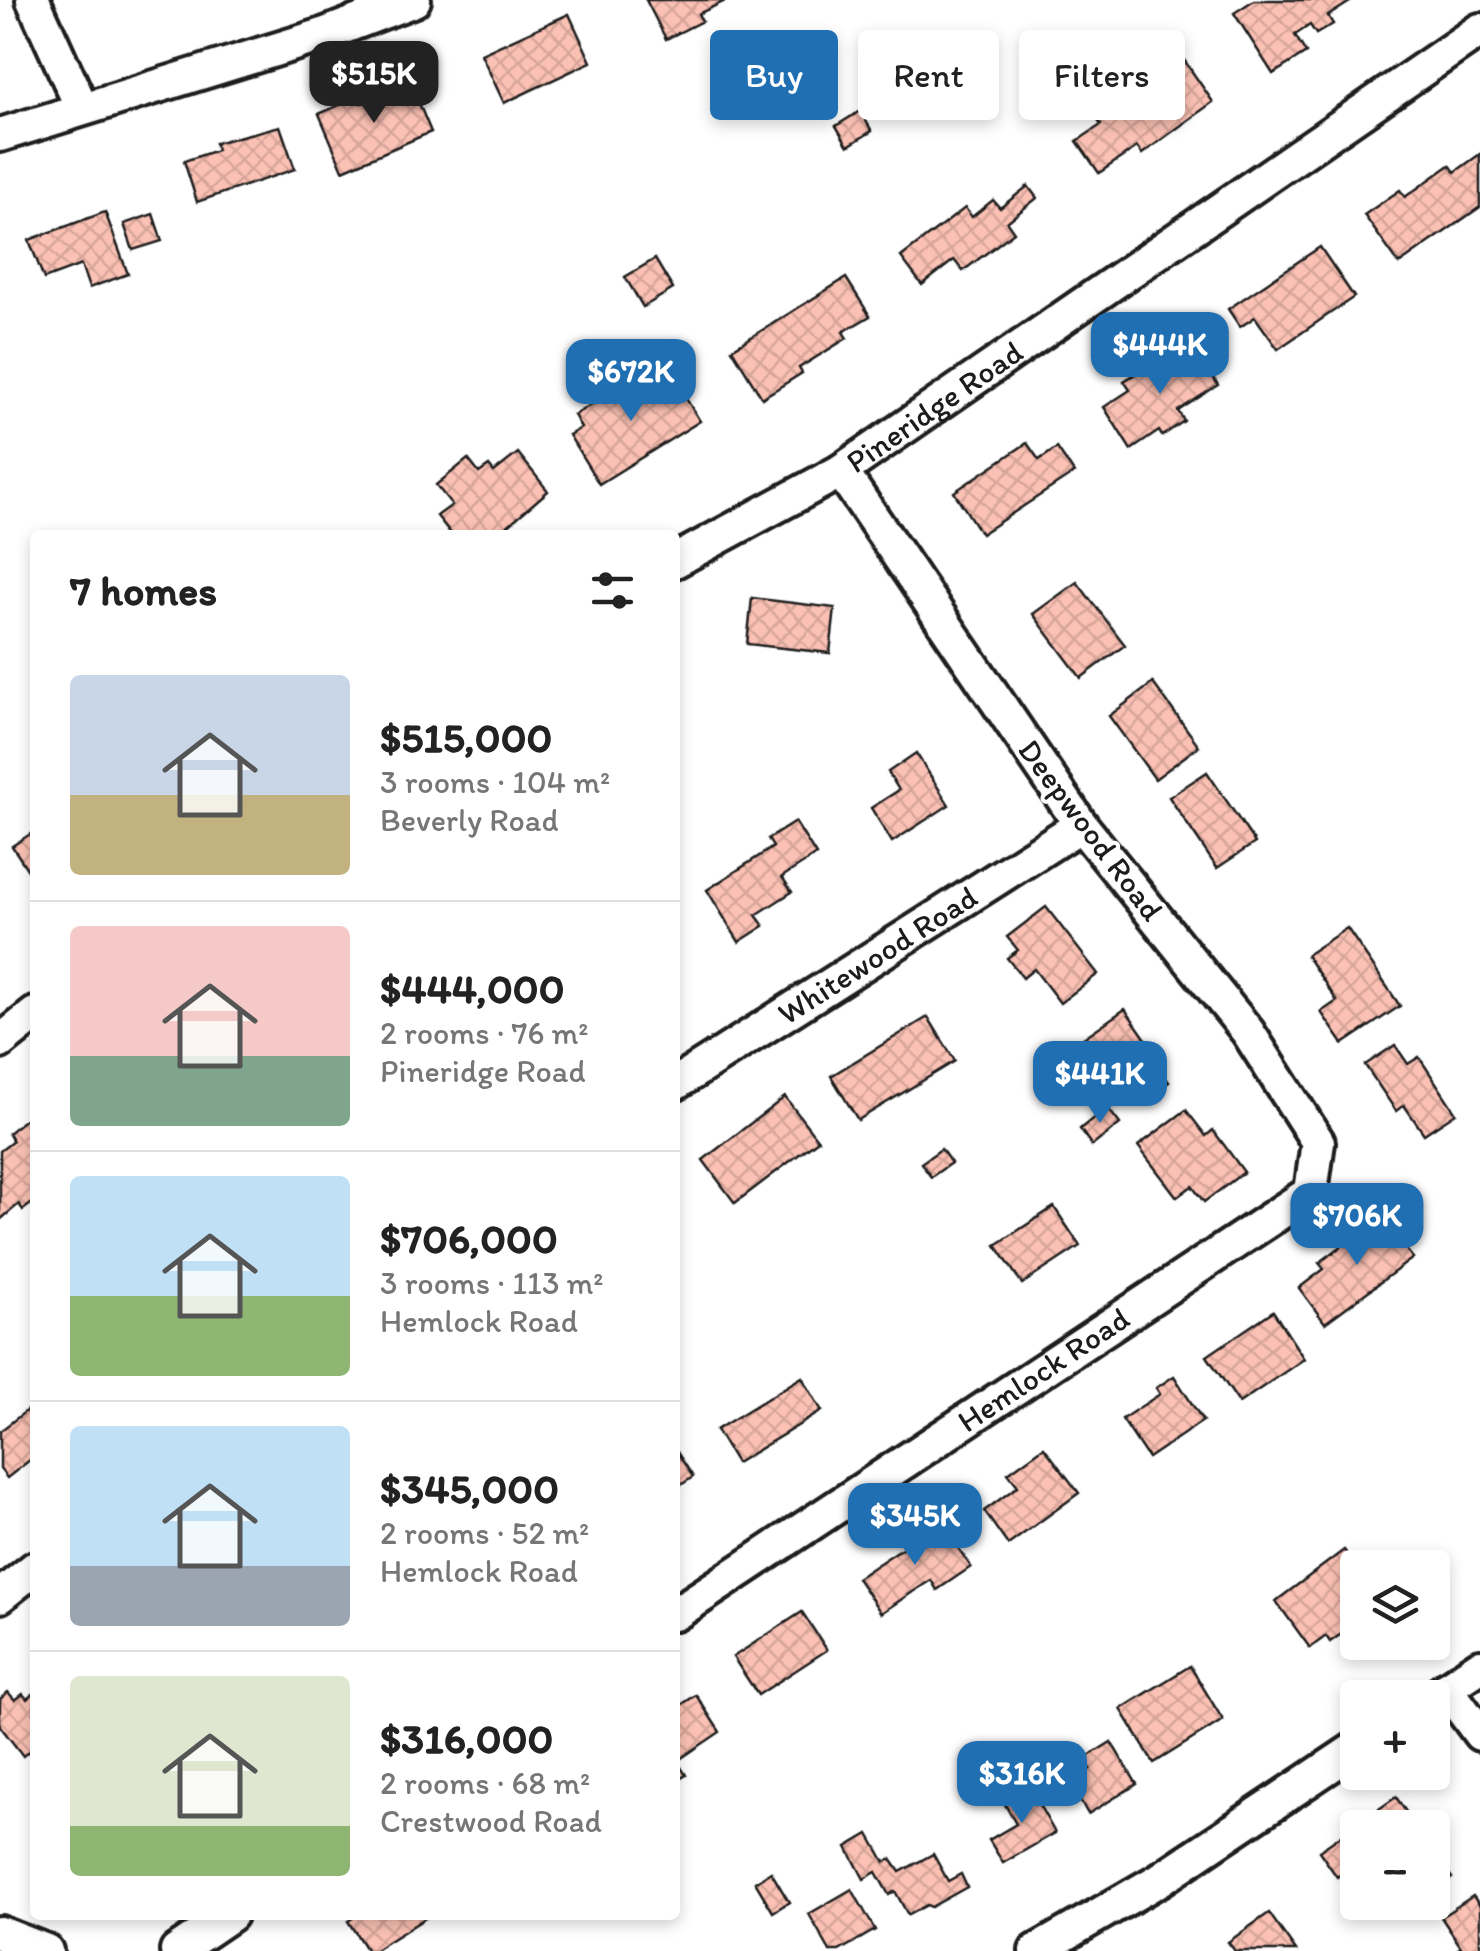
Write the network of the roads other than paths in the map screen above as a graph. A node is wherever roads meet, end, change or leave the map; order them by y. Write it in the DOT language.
graph roads {
  1 [pos="33,0"];
  2 [pos="414,0"];
  3 [pos="1480,30"];
  4 [pos="82,108"];
  5 [pos="0,135"];
  6 [pos="841,471"];
  7 [pos="680,557"];
  8 [pos="1082,824"];
  9 [pos="30,1018"];
  10 [pos="0,1042"];
  11 [pos="680,1081"];
  12 [pos="1311,1192"];
  13 [pos="30,1572"];
  14 [pos="0,1596"];
  15 [pos="680,1611"];
  16 [pos="1480,1666"];
  17 [pos="1450,1686"];
  18 [pos="1450,1704"];
  19 [pos="1480,1734"];
  20 [pos="1340,1760"];
  21 [pos="223,1920"];
  22 [pos="0,1934"];
  23 [pos="46,1951"];
  24 [pos="177,1951"];
  25 [pos="1036,1951"];
  1 -- 4 [label="street"];
  2 -- 4 [label="street"];
  3 -- 6 [label="street, Pineridge Road"];
  4 -- 5 [label="street"];
  6 -- 7 [label="street, Pineridge Road"];
  6 -- 8 [label="street, Deepwood Road"];
  8 -- 11 [label="street, Whitewood Road"];
  8 -- 12 [label="street, Deepwood Road"];
  9 -- 10 [label="street"];
  12 -- 15 [label="street, Hemlock Road"];
  13 -- 14 [label="street"];
  16 -- 17 [label="street"];
  18 -- 19 [label="street"];
  20 -- 25 [label="street"];
  21 -- 24 [label="street"];
  22 -- 23 [label="street"];
}
